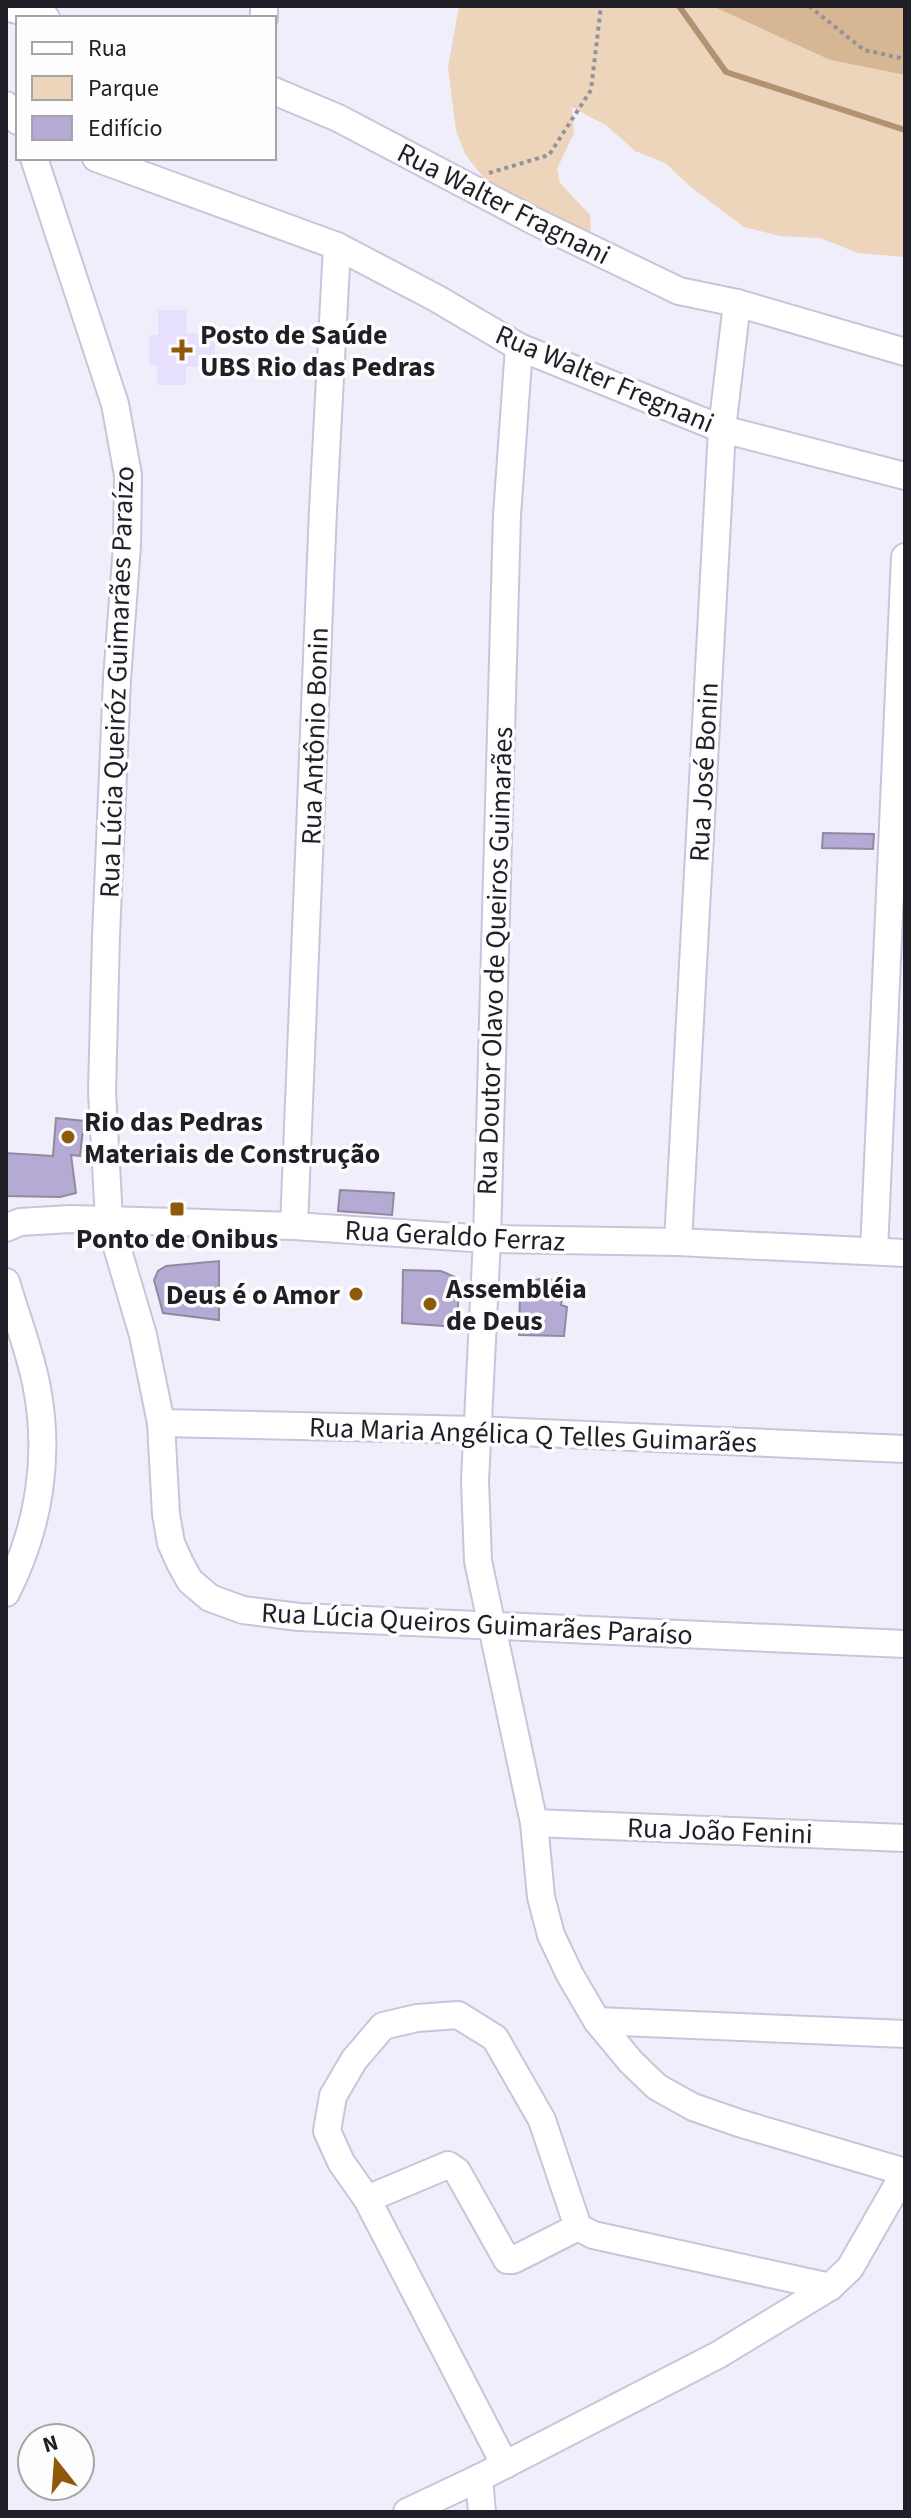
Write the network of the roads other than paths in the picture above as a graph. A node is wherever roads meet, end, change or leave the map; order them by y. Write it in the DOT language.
graph roads {
  1 [pos="6,7"];
  2 [pos="39,16"];
  3 [pos="276,92"];
  4 [pos="35,160"];
  5 [pos="101,160"];
  6 [pos="337,246"];
  7 [pos="737,303"];
  8 [pos="519,347"];
  9 [pos="905,352"];
  10 [pos="722,429"];
  11 [pos="905,476"];
  12 [pos="905,557"];
  13 [pos="109,1220"];
  14 [pos="294,1226"];
  15 [pos="6,1228"];
  16 [pos="487,1239"];
  17 [pos="678,1242"];
  18 [pos="874,1251"];
  19 [pos="905,1253"];
  20 [pos="6,1282"];
  21 [pos="161,1423"];
  22 [pos="476,1430"];
  23 [pos="905,1449"];
  24 [pos="6,1593"];
  25 [pos="491,1627"];
  26 [pos="905,1644"];
  27 [pos="534,1823"];
  28 [pos="905,1838"];
  29 [pos="597,2021"];
  30 [pos="905,2034"];
  31 [pos="905,2172"];
  32 [pos="367,2199"];
  33 [pos="578,2227"];
  34 [pos="830,2287"];
  35 [pos="505,2465"];
  36 [pos="479,2478"];
  37 [pos="407,2512"];
  38 [pos="482,2512"];
  1 -- 2 [label="street"];
  3 -- 7 [label="street, Rua Walter Fragnani"];
  4 -- 13 [label="street, Rua Lúcia Queiróz Guimarães Paraízo"];
  5 -- 6 [label="street, Rua Walter Fregnani"];
  6 -- 8 [label="street, Rua Walter Fregnani"];
  6 -- 14 [label="street, Rua Antônio Bonin"];
  7 -- 9 [label="street"];
  7 -- 10 [label="street, Rua José Bonin"];
  8 -- 10 [label="street, Rua Walter Fregnani"];
  8 -- 16 [label="street, Rua Doutor Olavo de Queiros Guimarães"];
  10 -- 11 [label="street, Rua Walter Fregnani"];
  10 -- 17 [label="street, Rua José Bonin"];
  12 -- 18 [label="street"];
  13 -- 14 [label="street, Rua Geraldo Ferraz"];
  13 -- 15 [label="street, Rua Geraldo Ferraz"];
  13 -- 21 [label="street, Rua Lúcia Queiros Guimarães Paraíso"];
  14 -- 16 [label="street, Rua Geraldo Ferraz"];
  16 -- 17 [label="street, Rua Geraldo Ferraz"];
  16 -- 22 [label="street, Rua Doutor Olavo de Queiros Guimarães"];
  17 -- 18 [label="street, Rua Geraldo Ferraz"];
  18 -- 19 [label="street, Rua Geraldo Ferraz"];
  20 -- 24 [label="street"];
  21 -- 22 [label="street, Rua Maria Angélica Q Telles Guimarães"];
  21 -- 25 [label="street, Rua Lúcia Queiros Guimarães Paraíso"];
  22 -- 23 [label="street, Rua Maria Angélica Q Telles Guimarães"];
  22 -- 25 [label="street, Rua Doutor Olavo de Queiros Guimarães"];
  25 -- 26 [label="street, Rua Lúcia Queiros Guimarães Paraíso"];
  25 -- 27 [label="street, Rua Doutor Olavo de Queiros Guimarães"];
  27 -- 28 [label="street, Rua João Fenini"];
  27 -- 29 [label="street, Rua Doutor Olavo de Queiros Guimarães"];
  29 -- 30 [label="street"];
  29 -- 31 [label="street, Rua Doutor Olavo de Queiros Guimarães"];
  31 -- 34 [label="street"];
  32 -- 33 [label="street"];
  32 -- 33 [label="street"];
  32 -- 35 [label="street"];
  33 -- 34 [label="street"];
  34 -- 35 [label="street"];
  35 -- 36 [label="street"];
  36 -- 37 [label="street"];
  36 -- 38 [label="street"];
}
